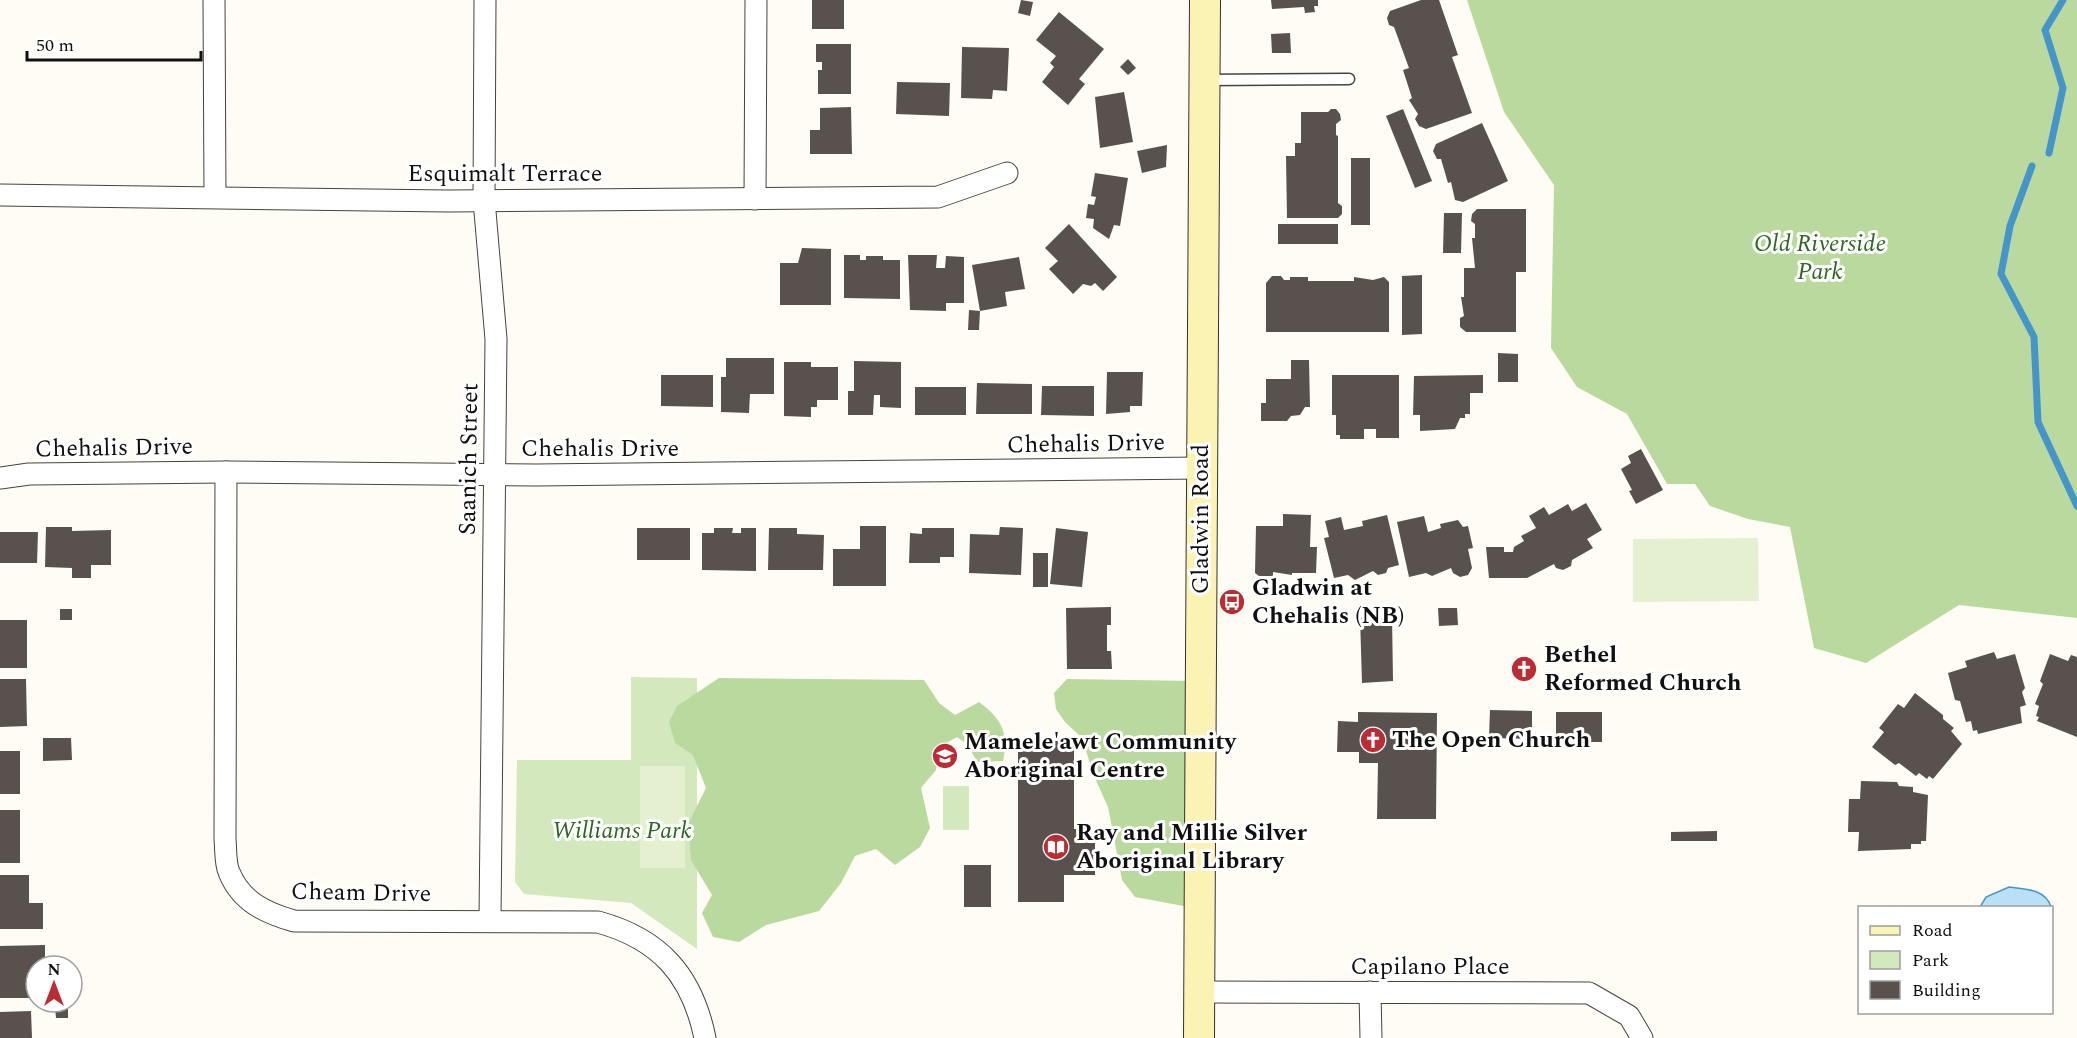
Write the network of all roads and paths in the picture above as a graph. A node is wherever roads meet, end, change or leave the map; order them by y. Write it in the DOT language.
graph roads {
  1 [pos="214,0"];
  2 [pos="484,0"];
  3 [pos="756,0"];
  4 [pos="1205,0"];
  5 [pos="1349,79"];
  6 [pos="1204,80"];
  7 [pos="1007,173"];
  8 [pos="0,195"];
  9 [pos="215,197"];
  10 [pos="755,198"];
  11 [pos="484,200"];
  12 [pos="1200,468"];
  13 [pos="226,472"];
  14 [pos="494,474"];
  15 [pos="0,478"];
  16 [pos="490,919"];
  17 [pos="1199,992"];
  18 [pos="1370,992"];
  19 [pos="705,1038"];
  20 [pos="1199,1038"];
  21 [pos="1371,1038"];
  22 [pos="1642,1038"];
  1 -- 9 [label="street"];
  2 -- 11 [label="street, Saanich Street"];
  3 -- 10 [label="street"];
  4 -- 6 [label="main road, Gladwin Road"];
  5 -- 6 [label="lane"];
  6 -- 12 [label="main road, Gladwin Road"];
  7 -- 10 [label="street, Esquimalt Terrace"];
  8 -- 9 [label="street, Esquimalt Terrace"];
  9 -- 11 [label="street, Esquimalt Terrace"];
  10 -- 11 [label="street, Esquimalt Terrace"];
  11 -- 14 [label="street, Saanich Street"];
  12 -- 14 [label="street, Chehalis Drive"];
  12 -- 17 [label="main road, Gladwin Road"];
  13 -- 14 [label="street, Chehalis Drive"];
  13 -- 15 [label="street, Chehalis Drive"];
  13 -- 16 [label="street, Cheam Drive"];
  14 -- 16 [label="street, Saanich Street"];
  16 -- 19 [label="street, Cheam Drive"];
  17 -- 18 [label="street, Capilano Place"];
  17 -- 20 [label="main road, Gladwin Road"];
  18 -- 21 [label="street"];
  18 -- 22 [label="street, Capilano Place"];
}
